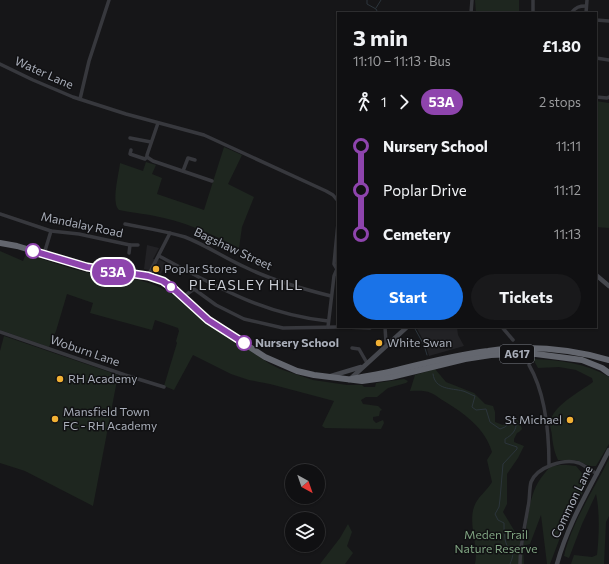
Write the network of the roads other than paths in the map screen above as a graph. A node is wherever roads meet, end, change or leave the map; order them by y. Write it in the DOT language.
graph roads {
  1 [pos="109,0"];
  2 [pos="472,0"];
  3 [pos="533,0"];
  4 [pos="587,0"];
  5 [pos="586,6"];
  6 [pos="471,12"];
  7 [pos="533,12"];
  8 [pos="571,12"];
  9 [pos="586,12"];
  10 [pos="597,20"];
  11 [pos="609,21"];
  12 [pos="597,58"];
  13 [pos="609,60"];
  14 [pos="0,64"];
  15 [pos="597,97"];
  16 [pos="609,97"];
  17 [pos="80,98"];
  18 [pos="158,123"];
  19 [pos="130,138"];
  20 [pos="151,142"];
  21 [pos="130,150"];
  22 [pos="147,157"];
  23 [pos="195,160"];
  24 [pos="183,171"];
  25 [pos="212,181"];
  26 [pos="337,200"];
  27 [pos="0,214"];
  28 [pos="125,224"];
  29 [pos="51,231"];
  30 [pos="170,233"];
  31 [pos="337,233"];
  32 [pos="0,243"];
  33 [pos="130,245"];
  34 [pos="138,245"];
  35 [pos="129,253"];
  36 [pos="44,254"];
  37 [pos="159,256"];
  38 [pos="337,268"];
  39 [pos="337,271"];
  40 [pos="148,276"];
  41 [pos="597,276"];
  42 [pos="609,286"];
  43 [pos="331,296"];
  44 [pos="183,297"];
  45 [pos="328,321"];
  46 [pos="328,327"];
  47 [pos="337,327"];
  48 [pos="385,328"];
  49 [pos="405,328"];
  50 [pos="503,328"];
  51 [pos="0,332"];
  52 [pos="513,340"];
  53 [pos="387,344"];
  54 [pos="352,348"];
  55 [pos="609,360"];
  56 [pos="367,363"];
  57 [pos="529,365"];
  58 [pos="362,367"];
  59 [pos="609,373"];
  60 [pos="325,377"];
  61 [pos="349,380"];
  62 [pos="164,387"];
  63 [pos="609,450"];
  64 [pos="549,465"];
  65 [pos="597,474"];
  66 [pos="520,564"];
  67 [pos="557,564"];
  1 -- 17 [label="street"];
  2 -- 6 [label="street"];
  3 -- 7 [label="street"];
  4 -- 5 [label="street"];
  5 -- 8 [label="street"];
  5 -- 9 [label="street"];
  10 -- 11 [label="street"];
  12 -- 13 [label="street"];
  14 -- 17 [label="street, Water Lane"];
  15 -- 16 [label="street"];
  17 -- 18 [label="street, Water Lane"];
  18 -- 20 [label="street"];
  18 -- 26 [label="street, Water Lane"];
  19 -- 20 [label="street"];
  20 -- 22 [label="street"];
  21 -- 22 [label="street"];
  22 -- 24 [label="street"];
  23 -- 24 [label="street"];
  24 -- 25 [label="street"];
  27 -- 29 [label="street, Mandalay Road"];
  28 -- 30 [label="street, Bagshaw Street"];
  29 -- 33 [label="street, Mandalay Road"];
  29 -- 36 [label="street"];
  30 -- 37 [label="street"];
  30 -- 43 [label="street, Bagshaw Street"];
  31 -- 38 [label="street"];
  32 -- 36 [label="highway, A617"];
  33 -- 34 [label="street, Mandalay Road"];
  33 -- 35 [label="street"];
  36 -- 40 [label="highway, A617"];
  37 -- 40 [label="street"];
  37 -- 45 [label="street"];
  39 -- 43 [label="street"];
  40 -- 44 [label="highway, A617"];
  41 -- 42 [label="street"];
  43 -- 45 [label="street"];
  44 -- 46 [label="street"];
  44 -- 60 [label="highway, A617"];
  45 -- 46 [label="street"];
  46 -- 47 [label="street"];
  48 -- 53 [label="street"];
  49 -- 53 [label="street"];
  50 -- 52 [label="street"];
  51 -- 62 [label="street, Woburn Lane"];
  53 -- 56 [label="street"];
  54 -- 56 [label="street"];
  55 -- 61 [label="highway, A617"];
  56 -- 58 [label="street"];
  57 -- 64 [label="street"];
  58 -- 60 [label="street"];
  58 -- 61 [label="street"];
  59 -- 61 [label="highway, A617"];
  60 -- 61 [label="highway, A617"];
  63 -- 65 [label="street, Common Lane"];
  64 -- 65 [label="street"];
  64 -- 66 [label="street"];
  65 -- 67 [label="street, Common Lane"];
}
